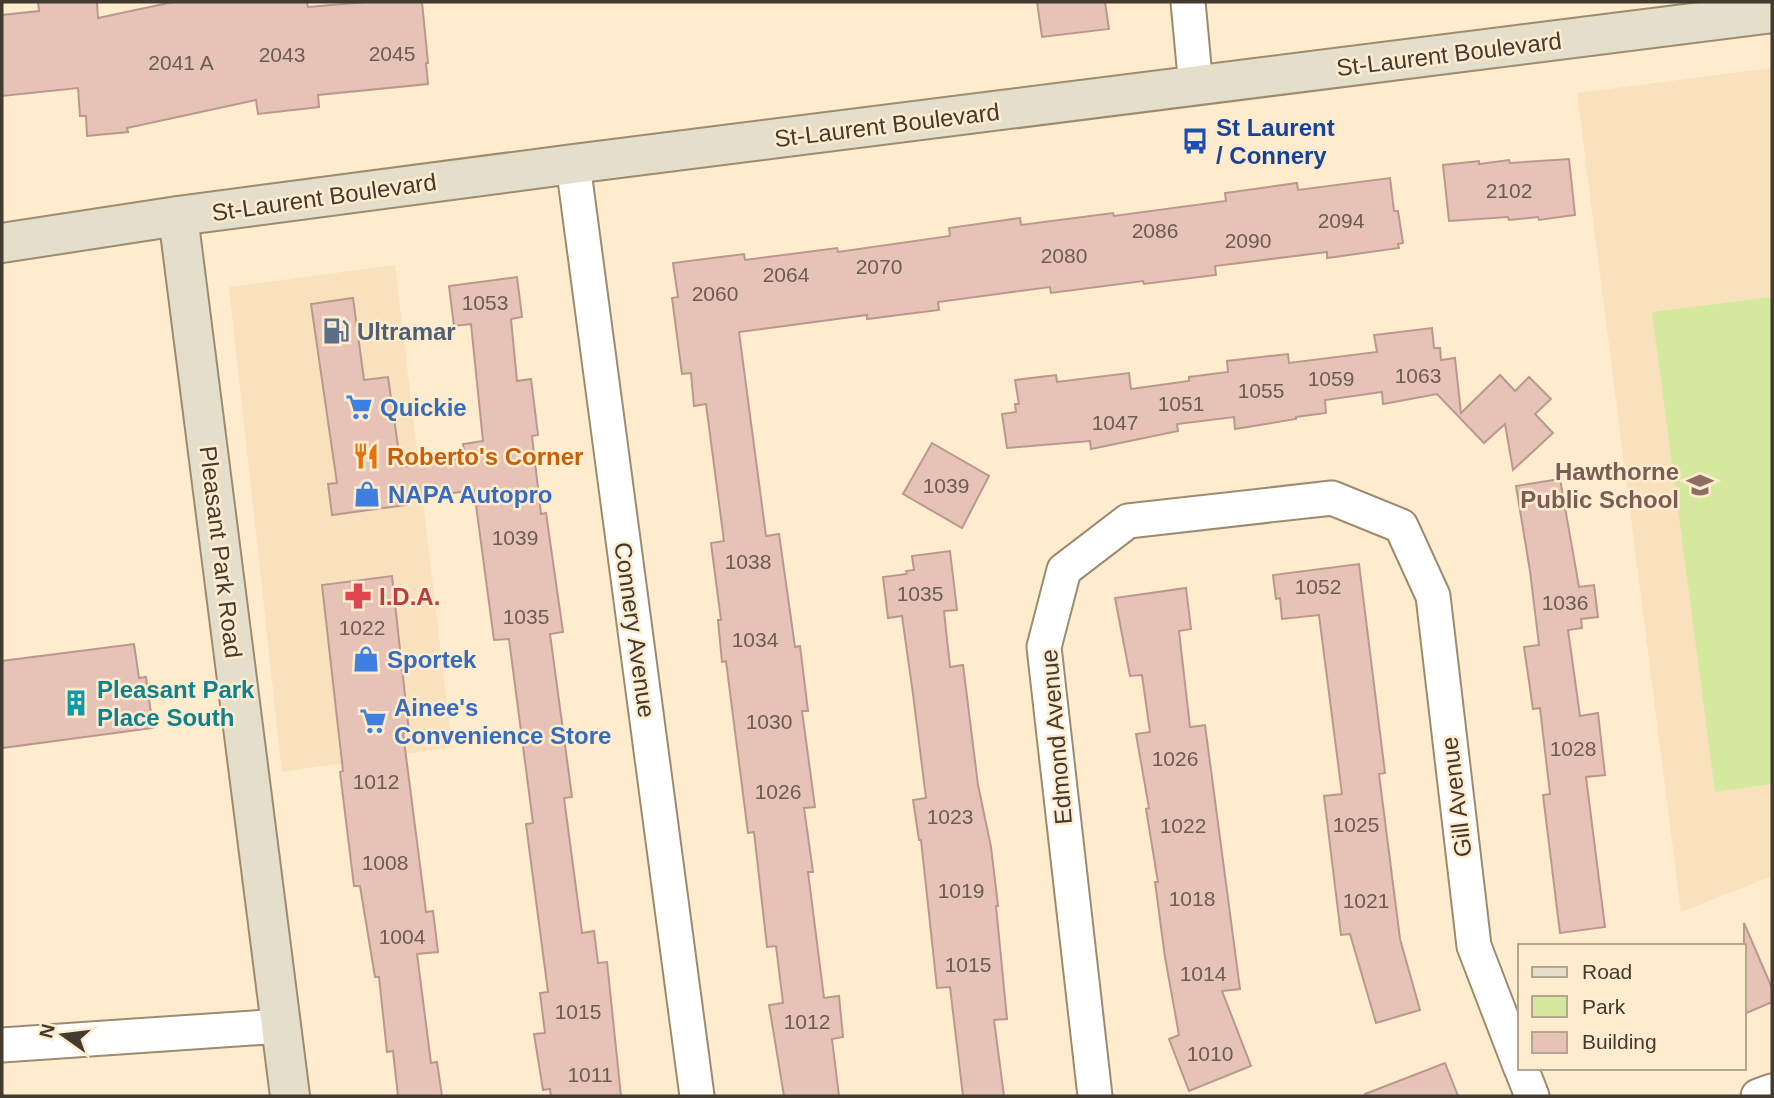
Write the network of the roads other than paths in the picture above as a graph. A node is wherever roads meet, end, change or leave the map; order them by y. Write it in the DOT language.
graph roads {
  1 [pos="1188,2"];
  2 [pos="1772,13"];
  3 [pos="1196,87"];
  4 [pos="573,164"];
  5 [pos="178,216"];
  6 [pos="2,243"];
  7 [pos="1401,526"];
  8 [pos="281,1026"];
  9 [pos="2,1045"];
  10 [pos="1518,1059"];
  11 [pos="1522,1070"];
  12 [pos="1772,1091"];
  13 [pos="290,1096"];
  14 [pos="697,1096"];
  15 [pos="1094,1096"];
  16 [pos="1532,1096"];
  17 [pos="1758,1096"];
  1 -- 3 [label="street"];
  2 -- 3 [label="street, St-Laurent Boulevard"];
  3 -- 4 [label="street, St-Laurent Boulevard"];
  4 -- 5 [label="street, St-Laurent Boulevard"];
  4 -- 14 [label="street, Connery Avenue"];
  5 -- 6 [label="street, St-Laurent Boulevard"];
  5 -- 8 [label="street, Pleasant Park Road"];
  7 -- 10 [label="street, Gill Avenue"];
  7 -- 15 [label="street, Edmond Avenue"];
  8 -- 9 [label="street"];
  8 -- 13 [label="street, Pleasant Park Road"];
  11 -- 16 [label="street, Gill Avenue"];
  12 -- 17 [label="street"];
}
